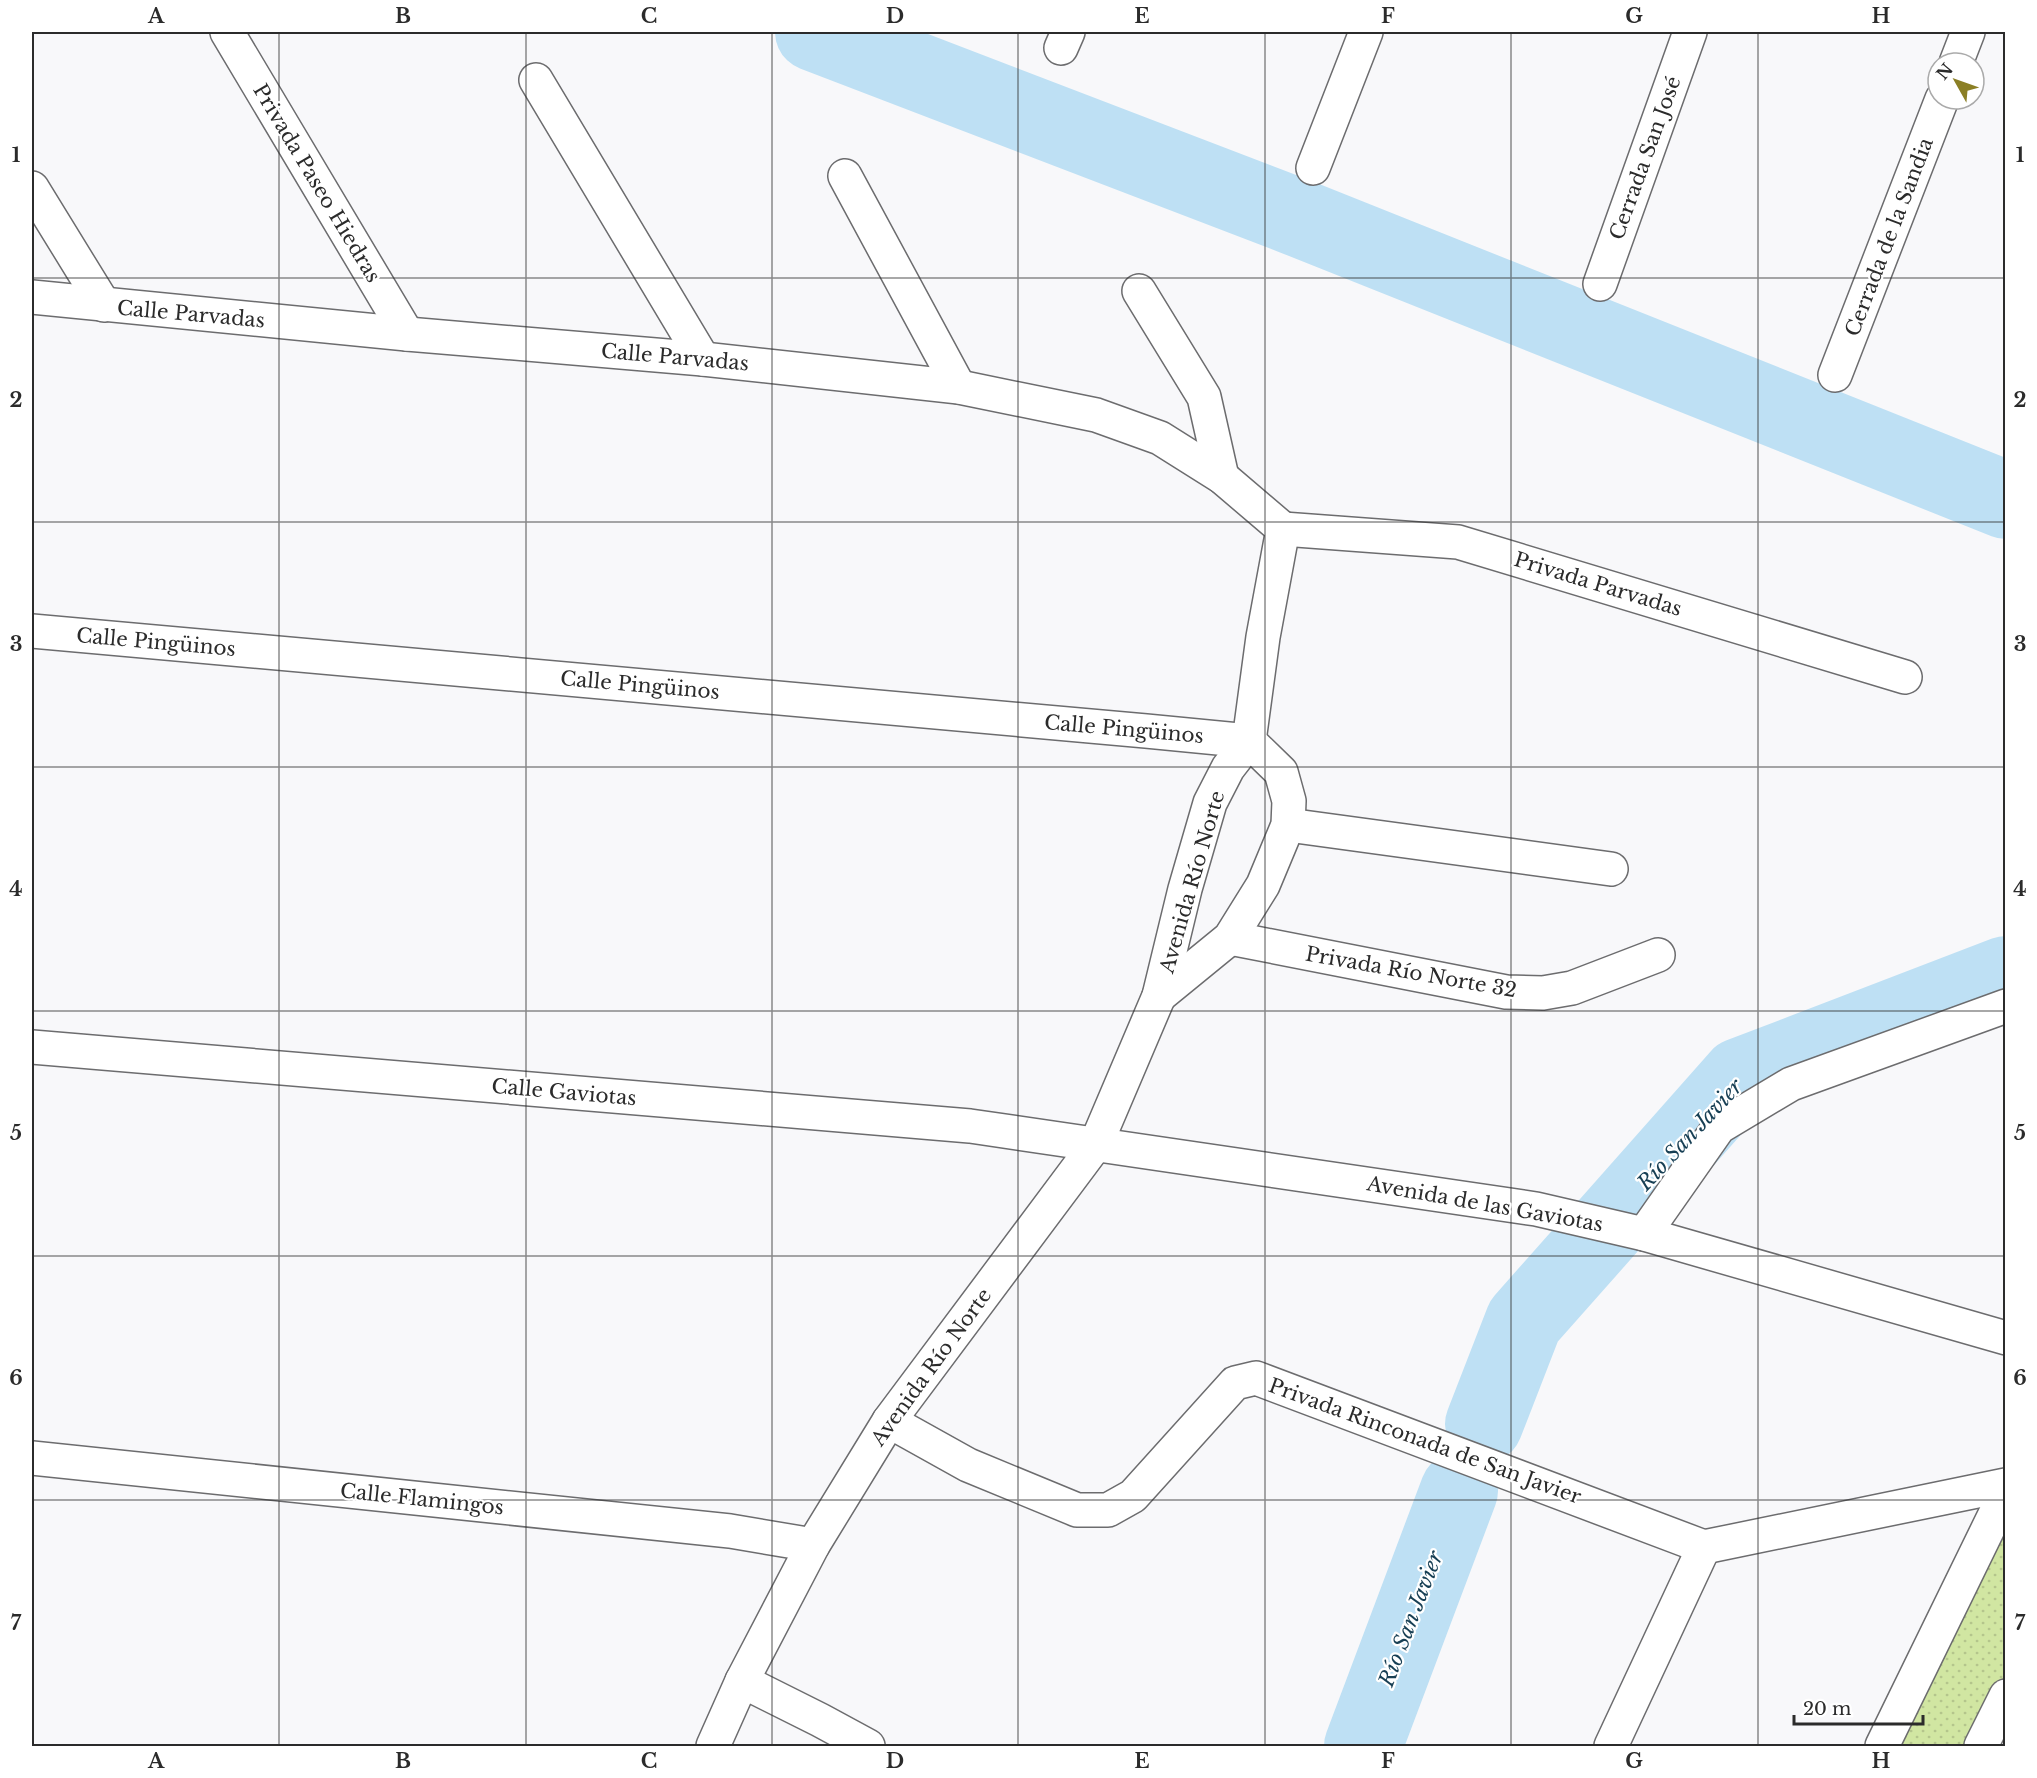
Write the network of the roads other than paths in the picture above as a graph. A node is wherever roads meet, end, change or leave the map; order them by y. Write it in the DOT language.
graph roads {
  1 [pos="226,32"];
  2 [pos="1366,32"];
  3 [pos="1690,32"];
  4 [pos="1968,32"];
  5 [pos="1961,51"];
  6 [pos="536,80"];
  7 [pos="1937,111"];
  8 [pos="1313,168"];
  9 [pos="845,176"];
  10 [pos="32,188"];
  11 [pos="1600,284"];
  12 [pos="1139,291"];
  13 [pos="32,297"];
  14 [pos="104,305"];
  15 [pos="407,334"];
  16 [pos="704,359"];
  17 [pos="1835,375"];
  18 [pos="959,387"];
  19 [pos="1222,477"];
  20 [pos="1283,529"];
  21 [pos="32,631"];
  22 [pos="1905,677"];
  23 [pos="1249,741"];
  24 [pos="1288,825"];
  25 [pos="1611,869"];
  26 [pos="1230,938"];
  27 [pos="1658,955"];
  28 [pos="1159,996"];
  29 [pos="2006,1006"];
  30 [pos="32,1047"];
  31 [pos="1096,1144"];
  32 [pos="1635,1232"];
  33 [pos="2006,1338"];
  34 [pos="889,1421"];
  35 [pos="32,1458"];
  36 [pos="2006,1485"];
  37 [pos="2006,1492"];
  38 [pos="813,1545"];
  39 [pos="1704,1547"];
  40 [pos="742,1681"];
  41 [pos="2006,1696"];
  42 [pos="713,1746"];
  43 [pos="868,1746"];
  44 [pos="1611,1746"];
  45 [pos="1882,1746"];
  46 [pos="1981,1746"];
  1 -- 15 [label="street, Privada Paseo Hiedras"];
  2 -- 8 [label="street"];
  3 -- 11 [label="street, Cerrada San José"];
  4 -- 5 [label="street"];
  6 -- 16 [label="street"];
  7 -- 17 [label="street, Cerrada de la Sandia"];
  9 -- 18 [label="street"];
  10 -- 14 [label="street"];
  12 -- 19 [label="street"];
  13 -- 14 [label="street, Calle Parvadas"];
  14 -- 15 [label="street, Calle Parvadas"];
  15 -- 16 [label="street, Calle Parvadas"];
  16 -- 18 [label="street, Calle Parvadas"];
  18 -- 19 [label="street, Calle Parvadas"];
  19 -- 20 [label="street, Calle Parvadas"];
  20 -- 22 [label="street, Privada Parvadas"];
  20 -- 23 [label="street"];
  21 -- 23 [label="street, Calle Pingüinos"];
  23 -- 24 [label="street, Avenida Río Norte"];
  23 -- 28 [label="street, Avenida Río Norte"];
  24 -- 25 [label="street"];
  24 -- 26 [label="street, Avenida Río Norte"];
  26 -- 27 [label="street, Privada Río Norte 32"];
  26 -- 28 [label="street, Avenida Río Norte"];
  28 -- 31 [label="street, Avenida Río Norte"];
  29 -- 32 [label="street"];
  30 -- 31 [label="street, Calle Gaviotas"];
  31 -- 32 [label="street, Avenida de las Gaviotas"];
  31 -- 34 [label="street, Avenida Río Norte"];
  32 -- 33 [label="street, Avenida de las Gaviotas"];
  34 -- 38 [label="street, Avenida Río Norte"];
  34 -- 39 [label="street, Privada Rinconada de San Javier"];
  35 -- 38 [label="street, Calle Flamingos"];
  36 -- 39 [label="street"];
  37 -- 45 [label="street"];
  38 -- 40 [label="street, Avenida Río Norte"];
  39 -- 44 [label="street"];
  40 -- 42 [label="street, Avenida Río Norte"];
  40 -- 43 [label="street"];
  41 -- 46 [label="street"];
}
